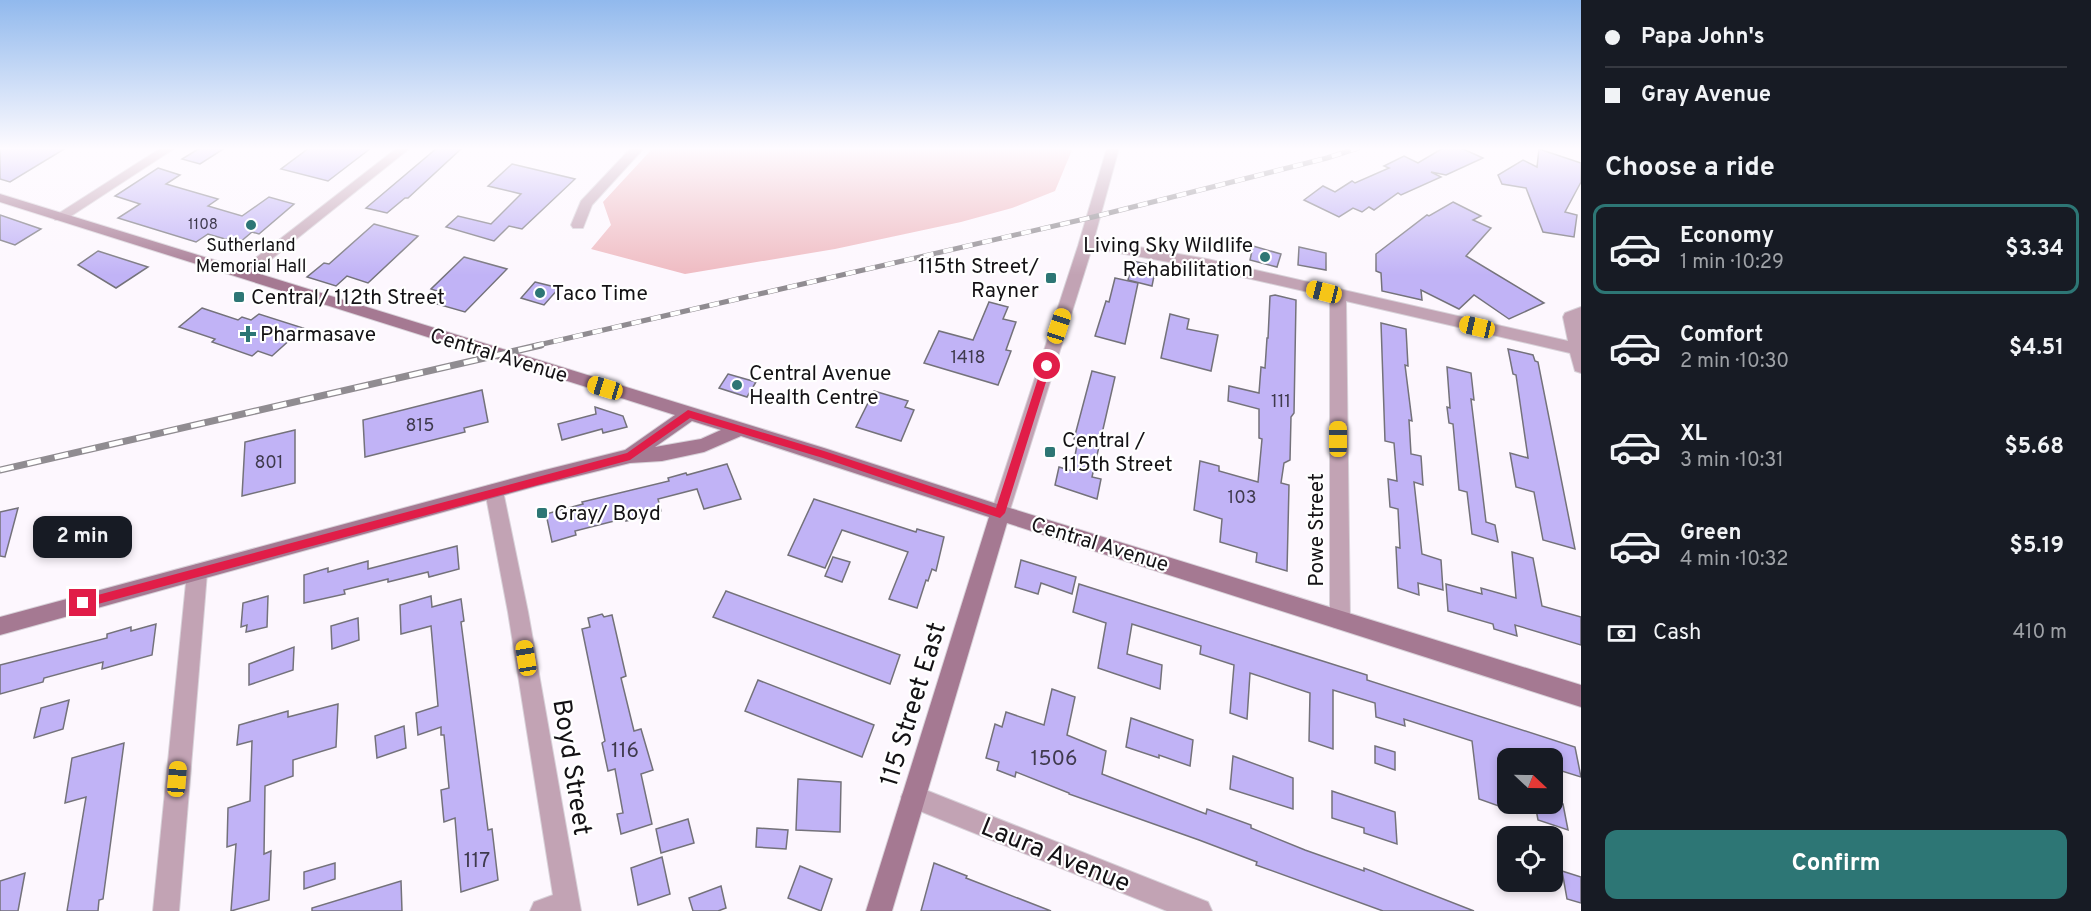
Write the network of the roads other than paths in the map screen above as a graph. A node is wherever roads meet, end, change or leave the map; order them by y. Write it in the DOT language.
graph roads {
  1 [pos="102,191"];
  2 [pos="350,191"];
  3 [pos="599,191"];
  4 [pos="1100,191"];
  5 [pos="0,198"];
  6 [pos="60,217"];
  7 [pos="578,225"];
  8 [pos="1085,242"];
  9 [pos="244,274"];
  10 [pos="1338,296"];
  11 [pos="1581,312"];
  12 [pos="1577,349"];
  13 [pos="1581,367"];
  14 [pos="688,414"];
  15 [pos="739,429"];
  16 [pos="630,456"];
  17 [pos="494,491"];
  18 [pos="1000,513"];
  19 [pos="197,573"];
  20 [pos="1340,620"];
  21 [pos="0,626"];
  22 [pos="1581,696"];
  23 [pos="913,797"];
  24 [pos="559,908"];
  25 [pos="166,911"];
  26 [pos="879,911"];
  27 [pos="1199,911"];
  1 -- 6 [label="street"];
  2 -- 9 [label="street"];
  3 -- 7 [label="street"];
  4 -- 8 [label="street"];
  5 -- 6 [label="main road, Central Avenue"];
  6 -- 9 [label="main road, Central Avenue"];
  8 -- 10 [label="street"];
  8 -- 18 [label="street"];
  9 -- 14 [label="main road, Central Avenue"];
  10 -- 12 [label="street"];
  10 -- 20 [label="street, Powe Street"];
  11 -- 12 [label="street"];
  12 -- 13 [label="street"];
  14 -- 15 [label="main road, Central Avenue"];
  14 -- 16 [label="main road"];
  15 -- 16 [label="main road"];
  15 -- 18 [label="main road, Central Avenue"];
  16 -- 17 [label="main road"];
  17 -- 19 [label="main road"];
  17 -- 24 [label="street, Boyd Street"];
  18 -- 20 [label="main road, Central Avenue"];
  18 -- 23 [label="main road, 115 Street East"];
  19 -- 21 [label="main road"];
  19 -- 25 [label="street"];
  20 -- 22 [label="main road, Central Avenue"];
  23 -- 26 [label="main road, 115 Street East"];
  23 -- 27 [label="street, Laura Avenue"];
}
